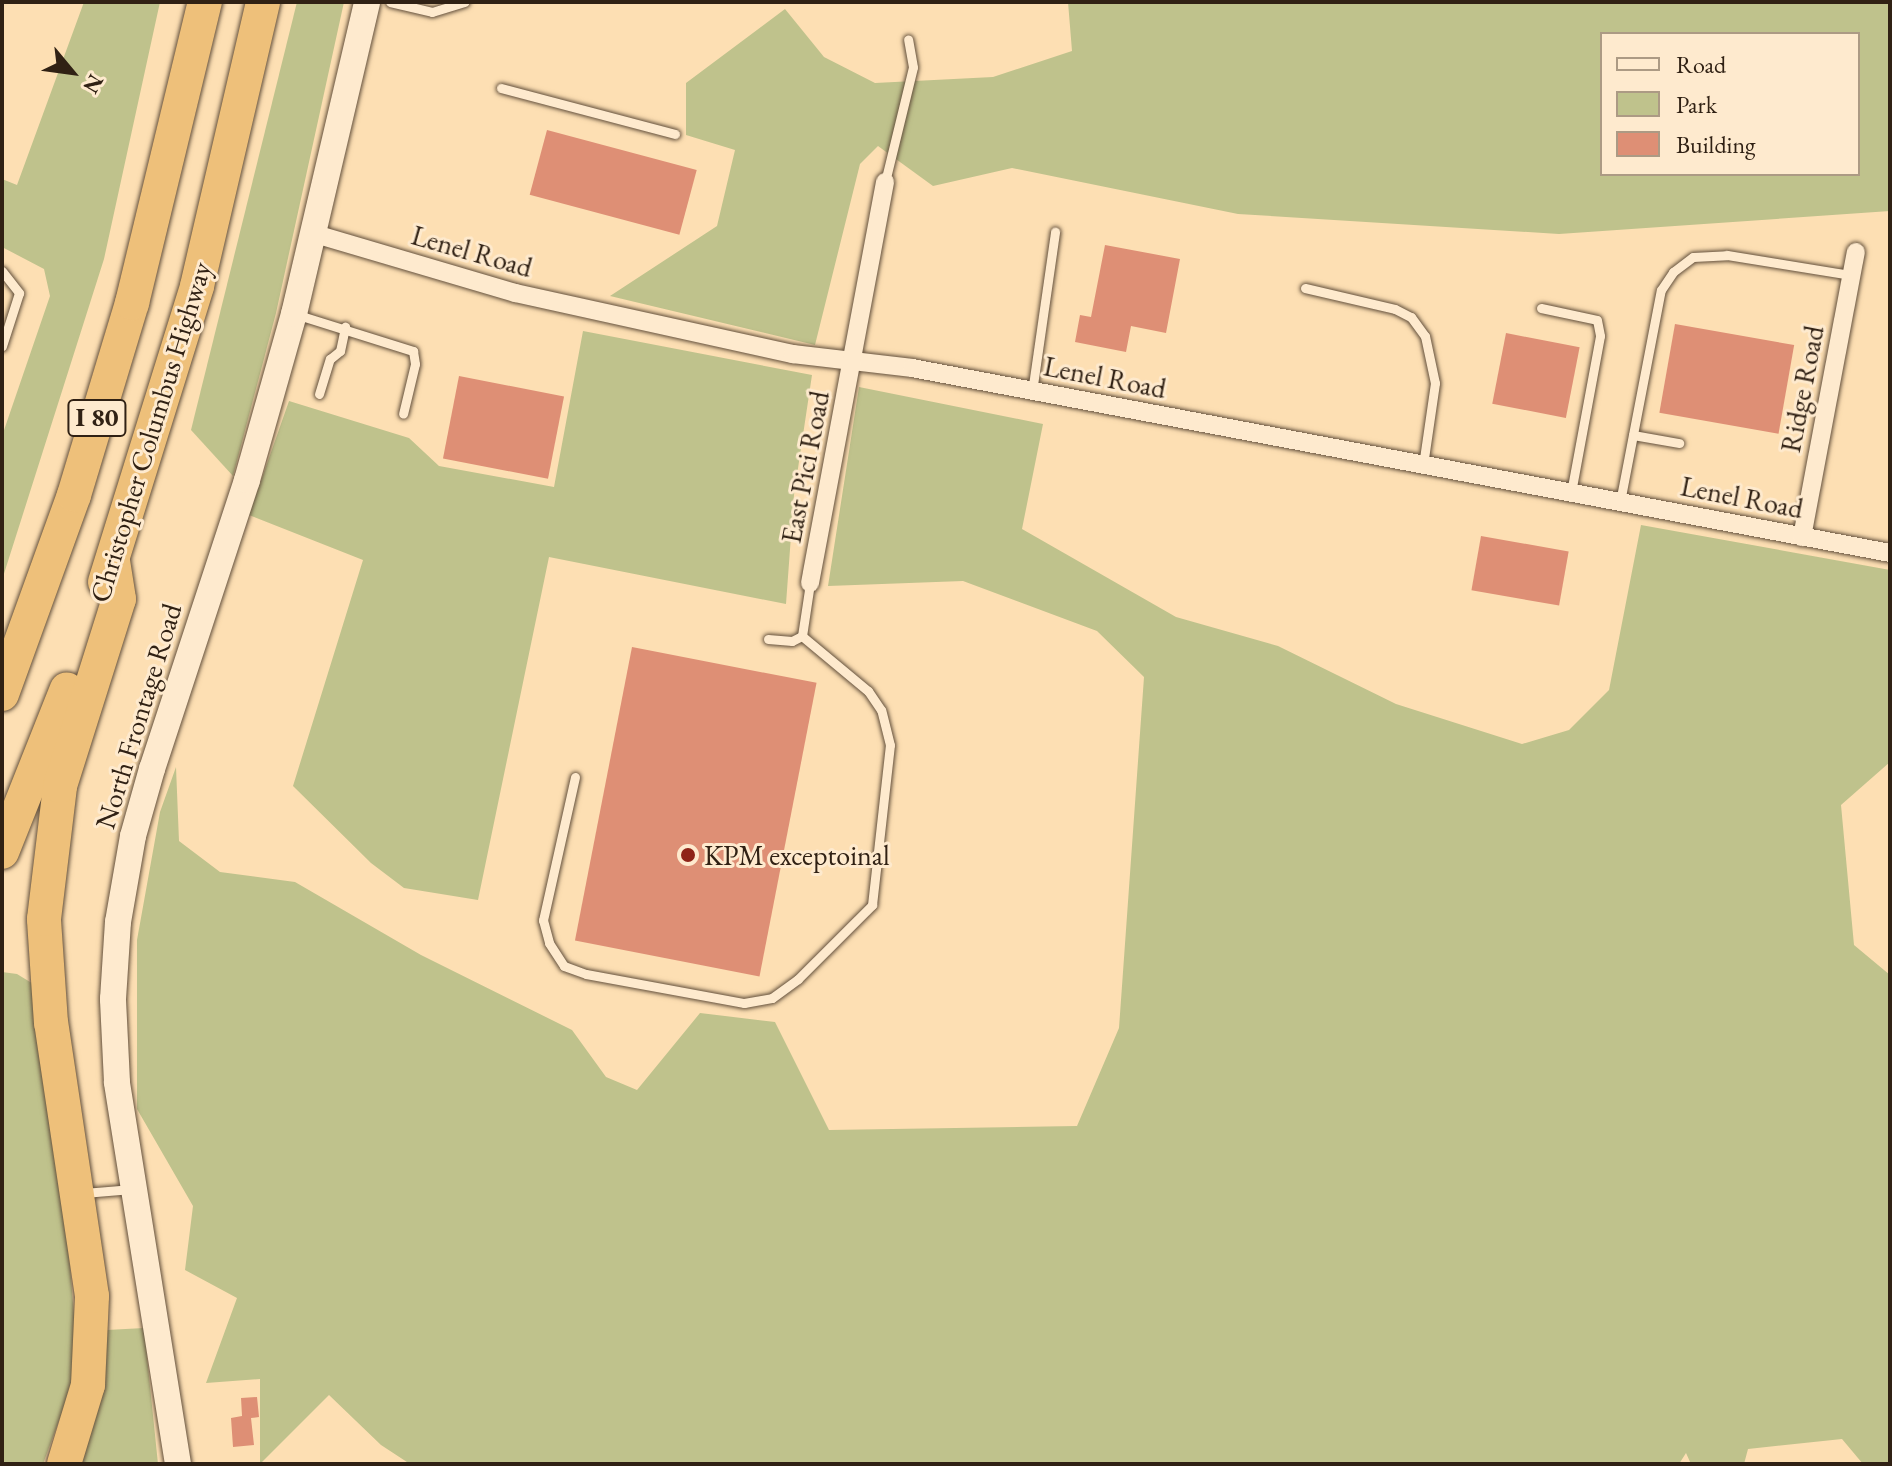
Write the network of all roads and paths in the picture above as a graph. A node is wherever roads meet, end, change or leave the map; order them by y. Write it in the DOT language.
graph roads {
  1 [pos="205,2"];
  2 [pos="263,2"];
  3 [pos="367,2"];
  4 [pos="390,2"];
  5 [pos="465,2"];
  6 [pos="908,39"];
  7 [pos="501,88"];
  8 [pos="675,134"];
  9 [pos="885,182"];
  10 [pos="1055,232"];
  11 [pos="315,234"];
  12 [pos="1856,252"];
  13 [pos="2,271"];
  14 [pos="1851,275"];
  15 [pos="1305,288"];
  16 [pos="1541,308"];
  17 [pos="294,314"];
  18 [pos="345,327"];
  19 [pos="2,346"];
  20 [pos="854,362"];
  21 [pos="1032,392"];
  22 [pos="319,394"];
  23 [pos="403,414"];
  24 [pos="1633,435"];
  25 [pos="1679,443"];
  26 [pos="1423,465"];
  27 [pos="1571,493"];
  28 [pos="1620,502"];
  29 [pos="1802,537"];
  30 [pos="1890,553"];
  31 [pos="113,561"];
  32 [pos="810,583"];
  33 [pos="802,636"];
  34 [pos="768,639"];
  35 [pos="2,694"];
  36 [pos="575,777"];
  37 [pos="2,852"];
  38 [pos="132,1189"];
  39 [pos="79,1193"];
  40 [pos="64,1464"];
  41 [pos="178,1464"];
  1 -- 35 [label="highway, Christopher Columbus Highway / I 80"];
  2 -- 31 [label="highway, Christopher Columbus Highway / I 80"];
  3 -- 11 [label="main road, North Frontage Road"];
  4 -- 5 [label="lane"];
  6 -- 9 [label="lane"];
  7 -- 8 [label="lane"];
  9 -- 20 [label="street, East Pici Road"];
  10 -- 21 [label="lane"];
  11 -- 17 [label="main road, North Frontage Road"];
  11 -- 20 [label="street, Lenel Road"];
  12 -- 14 [label="street, Ridge Road"];
  13 -- 19 [label="lane"];
  14 -- 24 [label="lane"];
  14 -- 29 [label="street, Ridge Road"];
  15 -- 26 [label="lane"];
  16 -- 27 [label="lane"];
  17 -- 18 [label="lane"];
  17 -- 38 [label="main road, North Frontage Road"];
  18 -- 22 [label="lane"];
  18 -- 23 [label="lane"];
  20 -- 21 [label="street, Lenel Road"];
  20 -- 32 [label="street, East Pici Road"];
  21 -- 26 [label="street, Lenel Road"];
  24 -- 25 [label="lane"];
  24 -- 28 [label="lane"];
  26 -- 27 [label="street, Lenel Road"];
  27 -- 28 [label="street, Lenel Road"];
  28 -- 29 [label="street, Lenel Road"];
  29 -- 30 [label="street, Lenel Road"];
  31 -- 37 [label="highway, Christopher Columbus Highway / I 80"];
  31 -- 39 [label="highway"];
  32 -- 33 [label="lane"];
  33 -- 34 [label="lane"];
  33 -- 36 [label="lane"];
  38 -- 39 [label="lane"];
  38 -- 41 [label="main road, North Frontage Road"];
  39 -- 40 [label="highway"];
}
